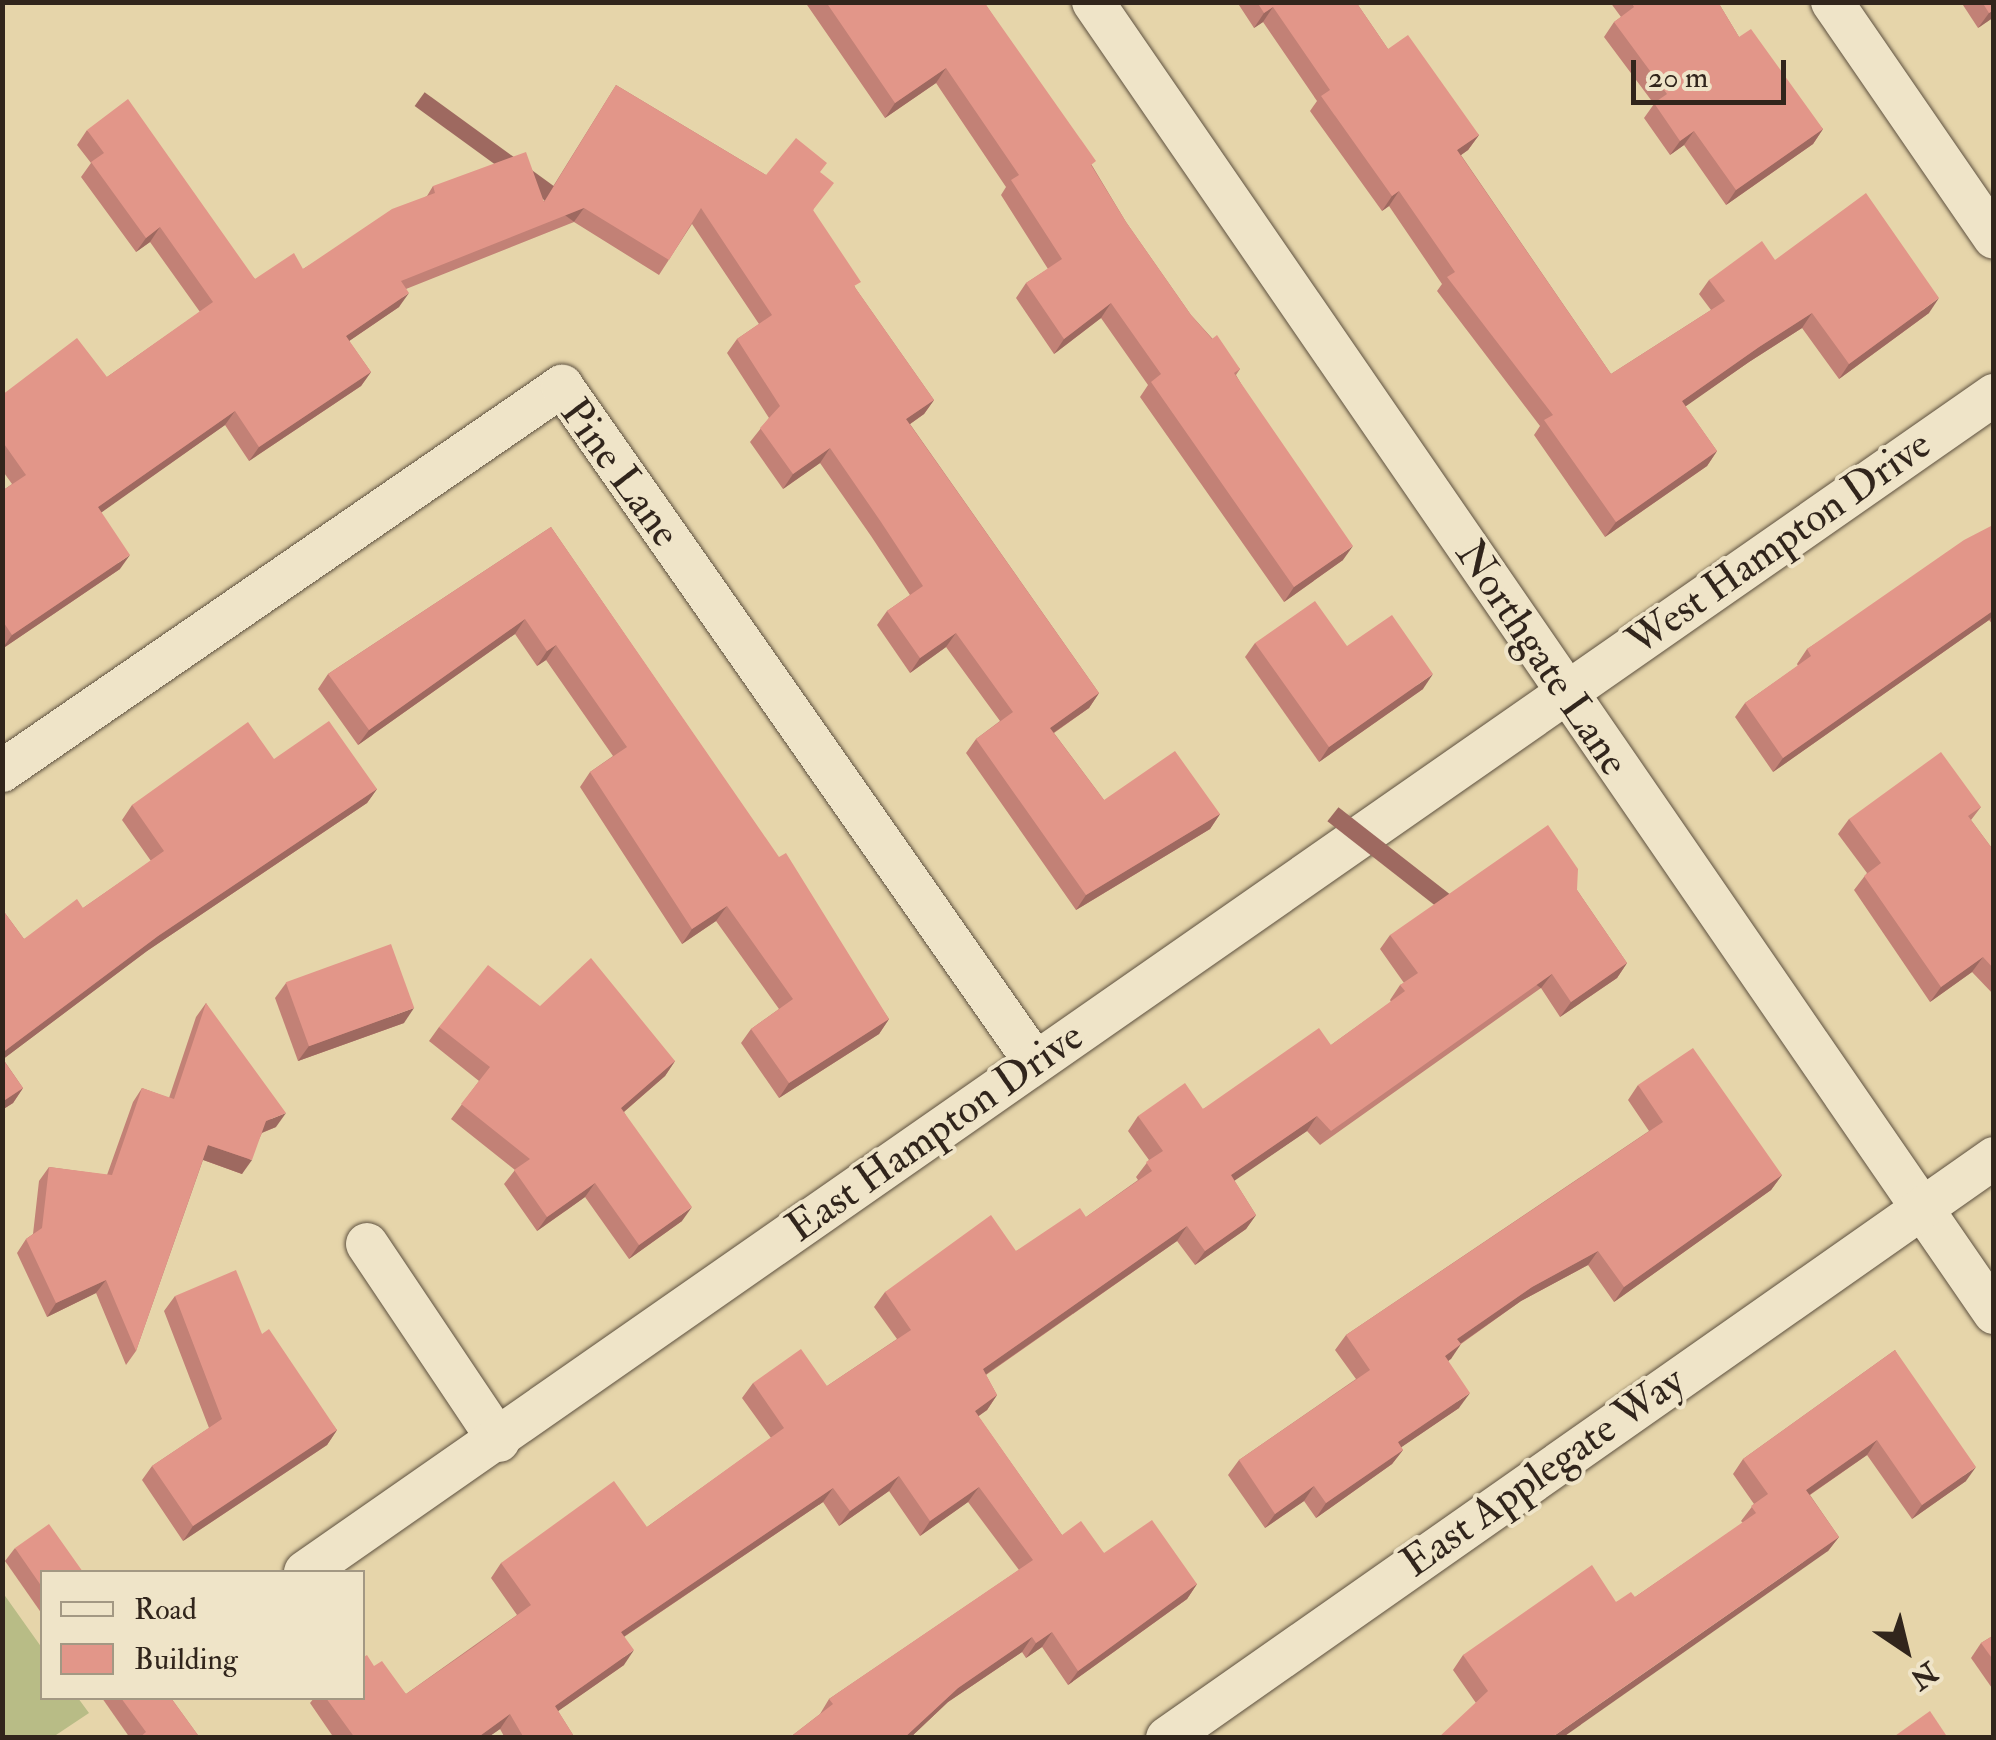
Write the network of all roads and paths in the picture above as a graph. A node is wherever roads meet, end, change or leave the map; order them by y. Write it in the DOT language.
graph roads {
  1 [pos="1093,2"];
  2 [pos="1832,2"];
  3 [pos="1994,238"];
  4 [pos="1994,395"];
  5 [pos="1564,691"];
  6 [pos="2,771"];
  7 [pos="1035,1062"];
  8 [pos="1994,1158"];
  9 [pos="1920,1207"];
  10 [pos="367,1244"];
  11 [pos="1994,1313"];
  12 [pos="499,1442"];
  13 [pos="308,1570"];
  14 [pos="1167,1738"];
  1 -- 5 [label="street, Northgate Lane"];
  2 -- 3 [label="street"];
  4 -- 5 [label="street, West Hampton Drive"];
  5 -- 7 [label="street, East Hampton Drive"];
  5 -- 9 [label="street, Northgate Lane"];
  6 -- 7 [label="street, Pine Lane"];
  7 -- 12 [label="street, East Hampton Drive"];
  8 -- 9 [label="street, East Applegate Way"];
  9 -- 11 [label="street, Northgate Lane"];
  9 -- 14 [label="street, East Applegate Way"];
  10 -- 12 [label="street"];
  12 -- 13 [label="street, East Hampton Drive"];
}
